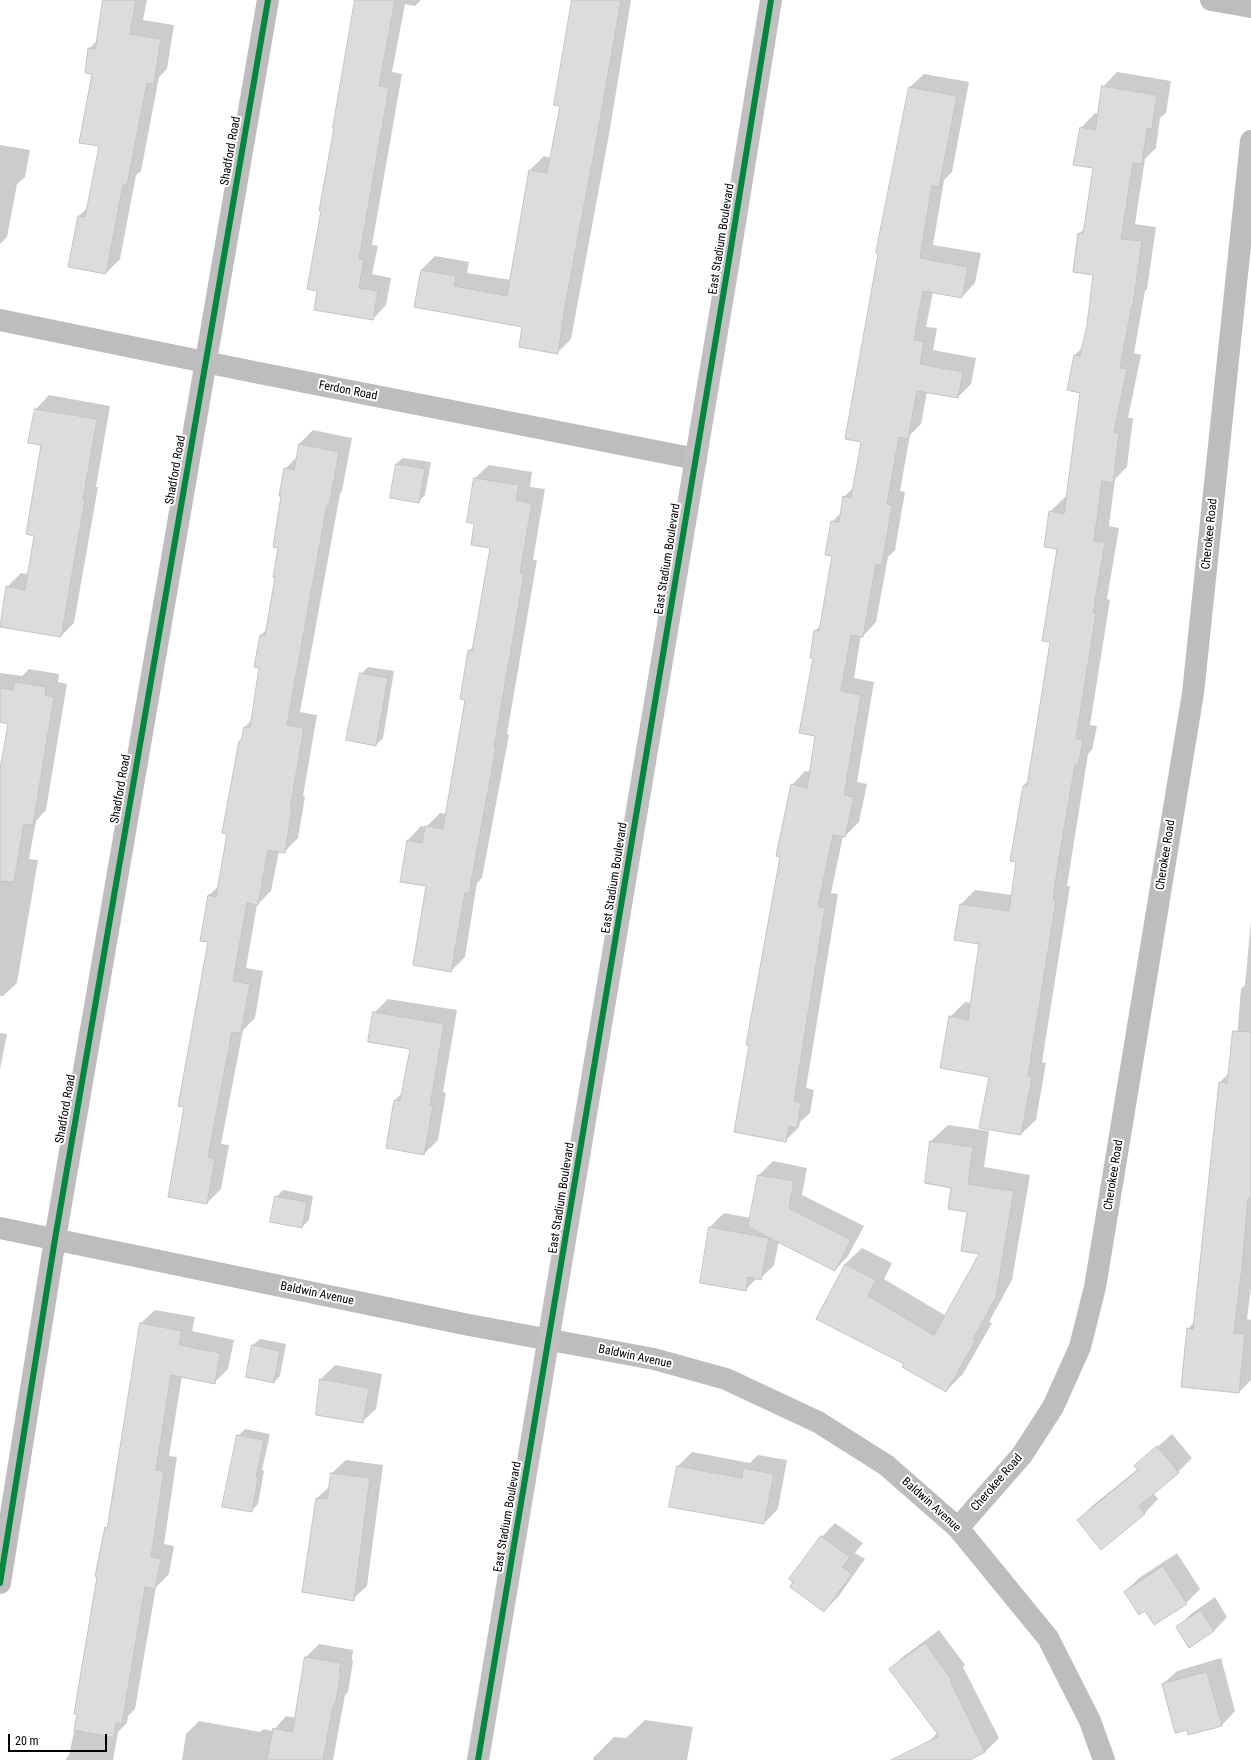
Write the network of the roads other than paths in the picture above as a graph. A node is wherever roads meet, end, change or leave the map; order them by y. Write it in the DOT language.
graph roads {
  1 [pos="268,0"];
  2 [pos="771,0"];
  3 [pos="1211,0"];
  4 [pos="1251,7"];
  5 [pos="1251,141"];
  6 [pos="0,320"];
  7 [pos="206,362"];
  8 [pos="696,459"];
  9 [pos="0,1228"];
  10 [pos="55,1239"];
  11 [pos="549,1339"];
  12 [pos="958,1528"];
  13 [pos="0,1583"];
  14 [pos="478,1760"];
  15 [pos="1104,1760"];
  1 -- 7 [label="street, Shadford Road"];
  2 -- 8 [label="main road, East Stadium Boulevard"];
  3 -- 4 [label="street"];
  5 -- 12 [label="street, Cherokee Road"];
  6 -- 7 [label="street, Ferdon Road"];
  7 -- 8 [label="street, Ferdon Road"];
  7 -- 10 [label="street, Shadford Road"];
  8 -- 11 [label="main road, East Stadium Boulevard"];
  9 -- 10 [label="street, Baldwin Avenue"];
  10 -- 11 [label="street, Baldwin Avenue"];
  10 -- 13 [label="street, Shadford Road"];
  11 -- 12 [label="street, Baldwin Avenue"];
  11 -- 14 [label="main road, East Stadium Boulevard"];
  12 -- 15 [label="street, Baldwin Avenue"];
}
